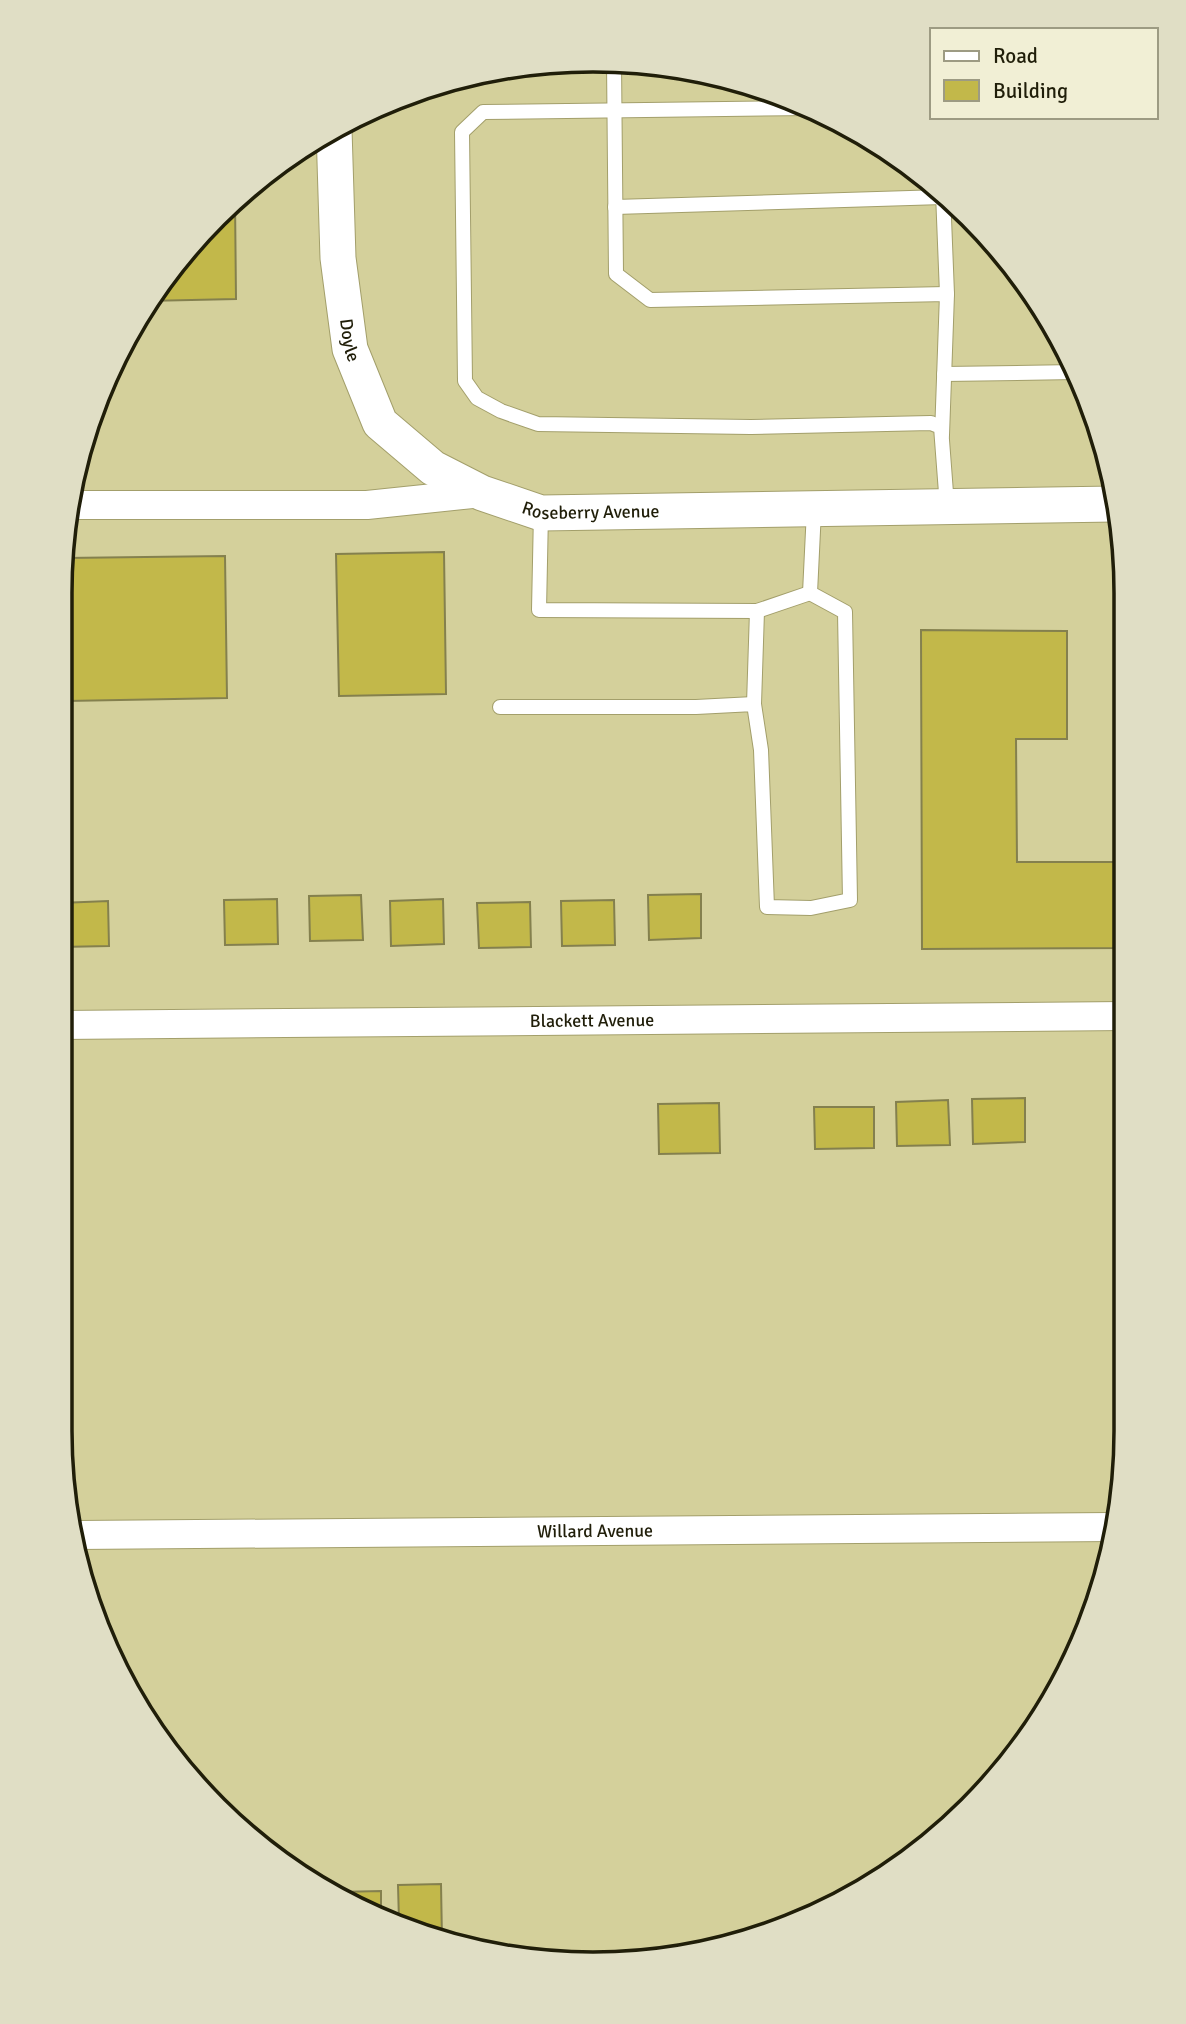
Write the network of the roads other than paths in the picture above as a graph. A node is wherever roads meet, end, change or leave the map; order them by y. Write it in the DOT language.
graph roads {
  1 [pos="614,73"];
  2 [pos="785,108"];
  3 [pos="612,110"];
  4 [pos="334,141"];
  5 [pos="930,195"];
  6 [pos="615,207"];
  7 [pos="943,207"];
  8 [pos="947,294"];
  9 [pos="1065,372"];
  10 [pos="944,374"];
  11 [pos="942,439"];
  12 [pos="482,492"];
  13 [pos="1106,504"];
  14 [pos="80,505"];
  15 [pos="947,506"];
  16 [pos="814,508"];
  17 [pos="541,513"];
  18 [pos="810,593"];
  19 [pos="757,611"];
  20 [pos="754,704"];
  21 [pos="500,707"];
  22 [pos="1114,1016"];
  23 [pos="72,1025"];
  24 [pos="1105,1527"];
  25 [pos="82,1535"];
  1 -- 3 [label="lane"];
  2 -- 3 [label="lane"];
  3 -- 6 [label="lane"];
  3 -- 11 [label="lane"];
  4 -- 12 [label="street, Doyle"];
  5 -- 6 [label="lane"];
  6 -- 8 [label="lane"];
  7 -- 8 [label="lane"];
  8 -- 10 [label="lane"];
  9 -- 10 [label="lane"];
  10 -- 11 [label="lane"];
  11 -- 15 [label="lane"];
  12 -- 14 [label="street, Roseberry Avenue"];
  12 -- 17 [label="street, Roseberry Avenue"];
  13 -- 15 [label="street, Roseberry Avenue"];
  15 -- 16 [label="street, Roseberry Avenue"];
  16 -- 17 [label="street, Roseberry Avenue"];
  16 -- 18 [label="lane"];
  17 -- 19 [label="lane"];
  18 -- 19 [label="lane"];
  18 -- 20 [label="lane"];
  19 -- 20 [label="lane"];
  20 -- 21 [label="lane"];
  22 -- 23 [label="street, Blackett Avenue"];
  24 -- 25 [label="street, Willard Avenue"];
}
